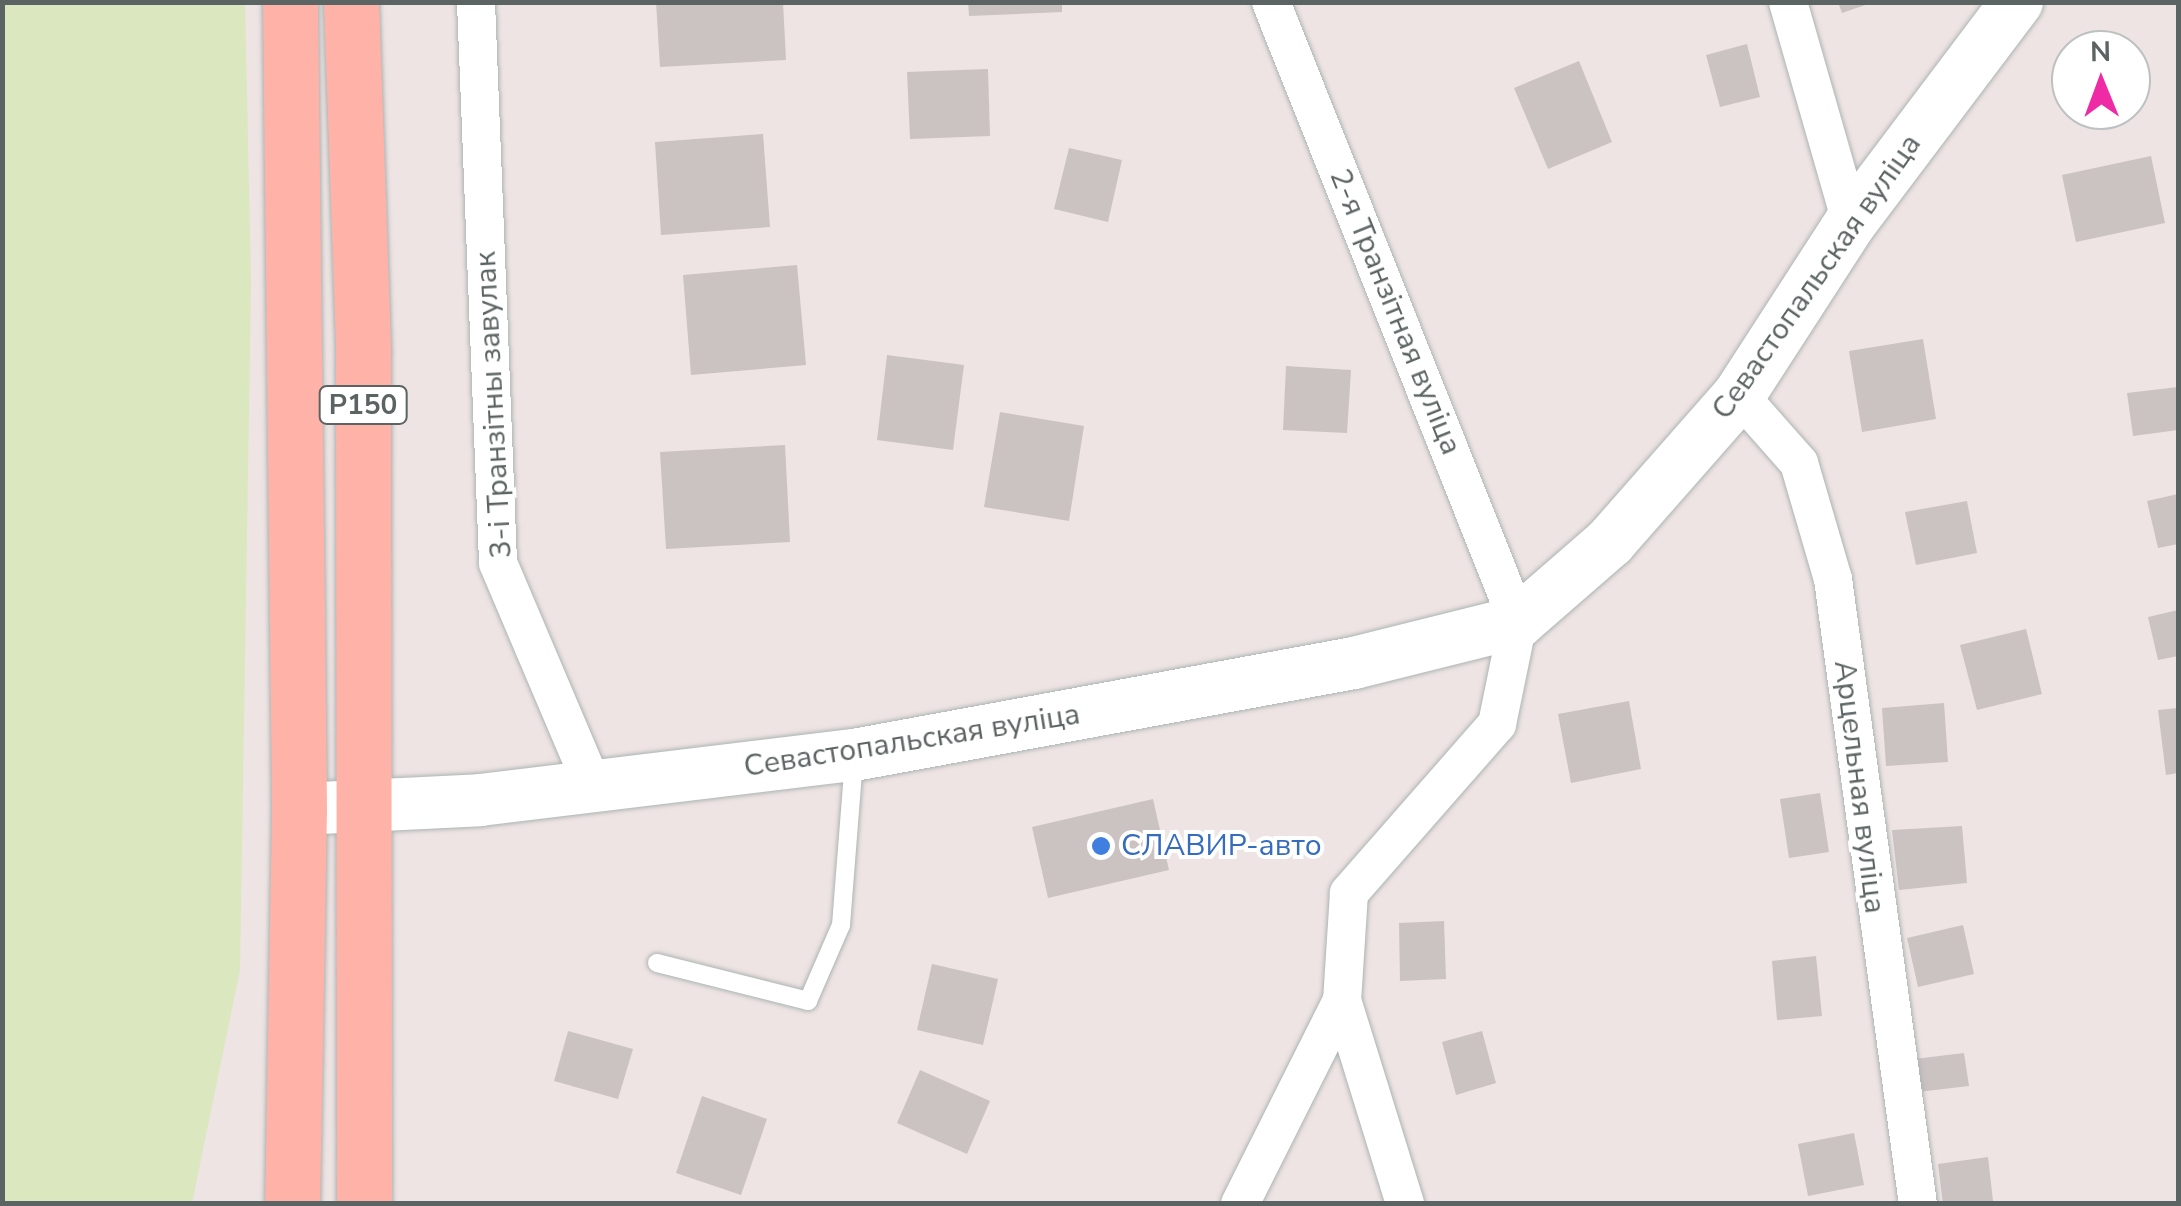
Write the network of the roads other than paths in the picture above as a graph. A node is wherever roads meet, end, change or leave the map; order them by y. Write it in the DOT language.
graph roads {
  1 [pos="290,2"];
  2 [pos="350,2"];
  3 [pos="476,2"];
  4 [pos="1271,2"];
  5 [pos="1788,2"];
  6 [pos="2017,2"];
  7 [pos="1852,222"];
  8 [pos="1739,395"];
  9 [pos="1518,622"];
  10 [pos="854,755"];
  11 [pos="594,789"];
  12 [pos="367,807"];
  13 [pos="299,810"];
  14 [pos="657,963"];
  15 [pos="1342,1000"];
  16 [pos="292,1204"];
  17 [pos="364,1204"];
  18 [pos="1240,1204"];
  19 [pos="1406,1204"];
  20 [pos="1918,1204"];
  1 -- 13 [label="main road, Р150"];
  2 -- 12 [label="main road, Р150"];
  3 -- 11 [label="street, 3-і Транзітны завулак"];
  4 -- 9 [label="street, 2-я Транзітная вуліца"];
  5 -- 7 [label="street"];
  6 -- 7 [label="street, Севастопальская вуліца"];
  7 -- 8 [label="street, Севастопальская вуліца"];
  8 -- 9 [label="street, Севастопальская вуліца"];
  8 -- 20 [label="street, Арцельная вуліца"];
  9 -- 10 [label="street, Севастопальская вуліца"];
  9 -- 15 [label="street"];
  10 -- 11 [label="street, Севастопальская вуліца"];
  10 -- 14 [label="lane"];
  11 -- 12 [label="street, Севастопальская вуліца"];
  12 -- 13 [label="street, Севастопальская вуліца"];
  12 -- 17 [label="main road, Р150"];
  13 -- 16 [label="main road, Р150"];
  15 -- 18 [label="street"];
  15 -- 19 [label="street"];
}
